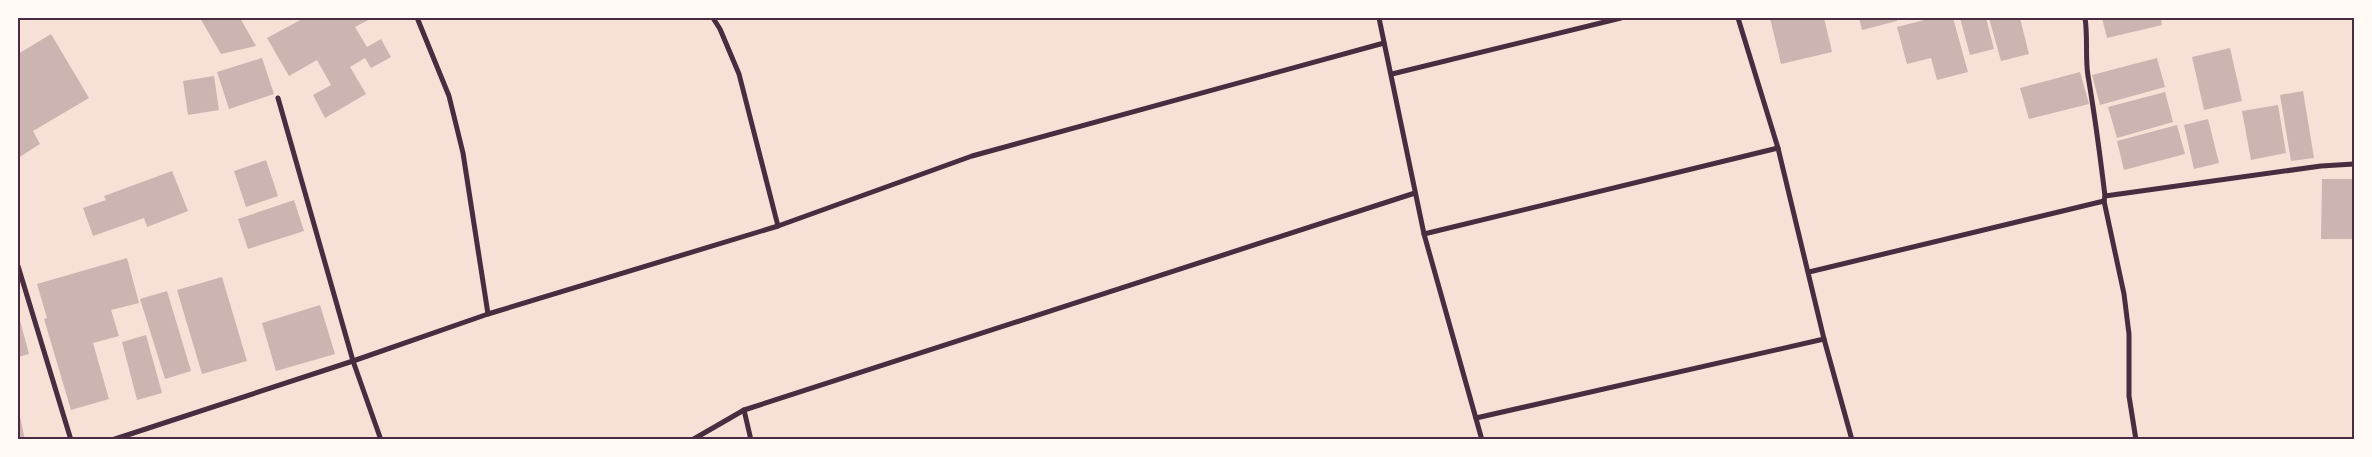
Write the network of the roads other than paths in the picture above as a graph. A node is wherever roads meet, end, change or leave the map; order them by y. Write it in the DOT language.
graph roads {
  1 [pos="713,18"];
  2 [pos="1379,18"];
  3 [pos="1620,18"];
  4 [pos="1738,18"];
  5 [pos="2085,18"];
  6 [pos="418,20"];
  7 [pos="1384,43"];
  8 [pos="1392,74"];
  9 [pos="278,98"];
  10 [pos="1778,148"];
  11 [pos="2354,164"];
  12 [pos="1415,193"];
  13 [pos="2105,198"];
  14 [pos="778,226"];
  15 [pos="1424,234"];
  16 [pos="18,266"];
  17 [pos="1809,272"];
  18 [pos="488,314"];
  19 [pos="1824,339"];
  20 [pos="353,361"];
  21 [pos="744,410"];
  22 [pos="1476,418"];
  23 [pos="71,440"];
  24 [pos="112,440"];
  25 [pos="381,440"];
  26 [pos="692,440"];
  27 [pos="751,440"];
  28 [pos="1482,440"];
  29 [pos="1852,440"];
  30 [pos="2136,440"];
  1 -- 14 [label="street"];
  2 -- 7 [label="street"];
  3 -- 8 [label="street"];
  4 -- 10 [label="street"];
  5 -- 13 [label="street"];
  6 -- 18 [label="street"];
  7 -- 8 [label="street"];
  7 -- 14 [label="street"];
  8 -- 12 [label="street"];
  9 -- 20 [label="street"];
  10 -- 15 [label="street"];
  10 -- 17 [label="street"];
  11 -- 13 [label="street"];
  12 -- 15 [label="street"];
  12 -- 21 [label="street"];
  13 -- 17 [label="street"];
  13 -- 30 [label="street"];
  14 -- 18 [label="street"];
  15 -- 22 [label="street"];
  16 -- 23 [label="street"];
  17 -- 19 [label="street"];
  18 -- 20 [label="street"];
  19 -- 22 [label="street"];
  19 -- 29 [label="street"];
  20 -- 24 [label="street"];
  20 -- 25 [label="street"];
  21 -- 26 [label="street"];
  21 -- 27 [label="street"];
  22 -- 28 [label="street"];
}
